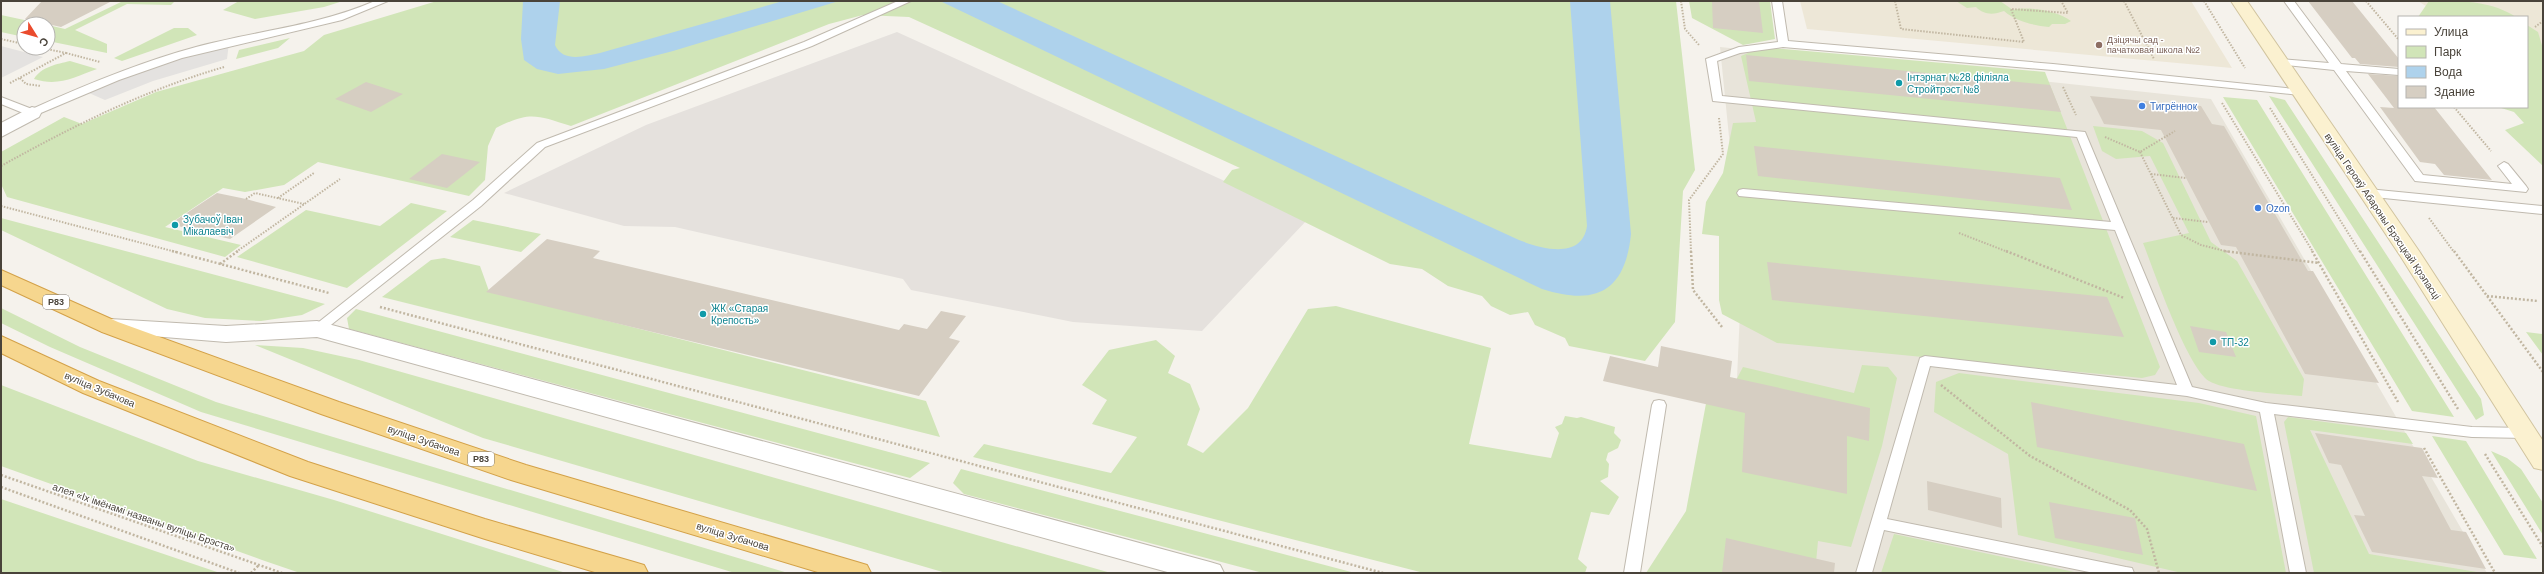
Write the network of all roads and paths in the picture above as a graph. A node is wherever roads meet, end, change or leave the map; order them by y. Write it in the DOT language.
graph roads {
  1 [pos="383,1"];
  2 [pos="1681,1"];
  3 [pos="1777,1"];
  4 [pos="1895,1"];
  5 [pos="2061,1"];
  6 [pos="2124,1"];
  7 [pos="2204,1"];
  8 [pos="2239,1"];
  9 [pos="2289,1"];
  10 [pos="2366,1"];
  11 [pos="903,3"];
  12 [pos="2543,22"];
  13 [pos="2536,27"];
  14 [pos="1,38"];
  15 [pos="2398,39"];
  16 [pos="16,42"];
  17 [pos="1783,44"];
  18 [pos="56,52"];
  19 [pos="1711,59"];
  20 [pos="2155,61"];
  21 [pos="2280,62"];
  22 [pos="226,66"];
  23 [pos="2336,66"];
  24 [pos="2053,67"];
  25 [pos="2398,72"];
  26 [pos="8,84"];
  27 [pos="2210,84"];
  28 [pos="2258,88"];
  29 [pos="2300,92"];
  30 [pos="1717,99"];
  31 [pos="1,100"];
  32 [pos="2455,108"];
  33 [pos="32,113"];
  34 [pos="2079,121"];
  35 [pos="1,131"];
  36 [pos="2175,131"];
  37 [pos="2104,137"];
  38 [pos="2140,152"];
  39 [pos="1,166"];
  40 [pos="2504,166"];
  41 [pos="314,173"];
  42 [pos="2151,174"];
  43 [pos="2186,178"];
  44 [pos="340,179"];
  45 [pos="1743,193"];
  46 [pos="2368,193"];
  47 [pos="278,198"];
  48 [pos="246,199"];
  49 [pos="304,204"];
  50 [pos="1,206"];
  51 [pos="2543,210"];
  52 [pos="2173,218"];
  53 [pos="2208,222"];
  54 [pos="2120,227"];
  55 [pos="1956,232"];
  56 [pos="2319,263"];
  57 [pos="219,264"];
  58 [pos="1,277"];
  59 [pos="2486,296"];
  60 [pos="354,300"];
  61 [pos="2538,301"];
  62 [pos="2154,309"];
  63 [pos="110,326"];
  64 [pos="1722,327"];
  65 [pos="317,329"];
  66 [pos="1,344"];
  67 [pos="1922,373"];
  68 [pos="2187,391"];
  69 [pos="1659,405"];
  70 [pos="2266,408"];
  71 [pos="2410,424"];
  72 [pos="2472,432"];
  73 [pos="2526,433"];
  74 [pos="2543,452"];
  75 [pos="2543,461"];
  76 [pos="1,475"];
  77 [pos="1,487"];
  78 [pos="1878,522"];
  79 [pos="2543,547"];
  80 [pos="259,565"];
  81 [pos="239,573"];
  82 [pos="251,573"];
  83 [pos="282,573"];
  84 [pos="634,573"];
  85 [pos="857,573"];
  86 [pos="1210,573"];
  87 [pos="1383,573"];
  88 [pos="1632,573"];
  89 [pos="1864,573"];
  90 [pos="2126,573"];
  91 [pos="2159,573"];
  92 [pos="2298,573"];
  93 [pos="2494,573"];
  1 -- 33 [label="lane"];
  2 -- 19 [label="path"];
  3 -- 17 [label="lane"];
  4 -- 5 [label="path"];
  6 -- 20 [label="path"];
  7 -- 28 [label="path"];
  8 -- 21 [label="main road, вуліца Герояў Абароны Брэсцкай Крэпасці"];
  9 -- 23 [label="lane"];
  10 -- 15 [label="path"];
  11 -- 60 [label="lane"];
  12 -- 13 [label="path"];
  14 -- 16 [label="path"];
  17 -- 19 [label="lane"];
  17 -- 24 [label="lane"];
  18 -- 26 [label="path"];
  19 -- 30 [label="lane"];
  21 -- 23 [label="lane"];
  21 -- 29 [label="main road, вуліца Герояў Абароны Брэсцкай Крэпасці"];
  22 -- 39 [label="path"];
  23 -- 25 [label="lane"];
  23 -- 40 [label="lane"];
  24 -- 27 [label="lane"];
  24 -- 34 [label="path"];
  27 -- 28 [label="lane"];
  27 -- 56 [label="path"];
  28 -- 29 [label="lane"];
  28 -- 72 [label="path"];
  29 -- 46 [label="main road, вуліца Герояў Абароны Брэсцкай Крэпасці"];
  30 -- 54 [label="lane"];
  30 -- 64 [label="path"];
  31 -- 33 [label="lane"];
  32 -- 40 [label="path"];
  33 -- 35 [label="street"];
  36 -- 38 [label="path"];
  37 -- 38 [label="path"];
  38 -- 42 [label="path"];
  41 -- 47 [label="path"];
  42 -- 43 [label="path"];
  42 -- 52 [label="path"];
  44 -- 49 [label="path"];
  45 -- 54 [label="lane"];
  46 -- 51 [label="lane"];
  46 -- 73 [label="main road, вуліца Герояў Абароны Брэсцкай Крэпасці"];
  47 -- 48 [label="path"];
  47 -- 49 [label="path"];
  49 -- 57 [label="path"];
  50 -- 57 [label="path"];
  52 -- 53 [label="path"];
  52 -- 56 [label="path"];
  54 -- 62 [label="lane"];
  55 -- 62 [label="path"];
  56 -- 71 [label="path"];
  57 -- 60 [label="path"];
  58 -- 63 [label="highway, вуліца Зубачова / Р83"];
  59 -- 61 [label="path"];
  60 -- 65 [label="lane"];
  60 -- 87 [label="path"];
  62 -- 68 [label="lane"];
  63 -- 65 [label="street, вуліца Зубачова"];
  63 -- 85 [label="highway, вуліца Зубачова / Р83"];
  65 -- 86 [label="street, вуліца Зубачова"];
  66 -- 84 [label="highway, вуліца Зубачова"];
  67 -- 68 [label="lane"];
  67 -- 78 [label="lane"];
  67 -- 91 [label="path"];
  68 -- 70 [label="lane"];
  69 -- 88 [label="lane"];
  70 -- 71 [label="lane"];
  70 -- 92 [label="lane"];
  71 -- 72 [label="lane"];
  71 -- 93 [label="path"];
  72 -- 73 [label="lane"];
  72 -- 79 [label="path"];
  73 -- 74 [label="main road, вуліца Герояў Абароны Брэсцкай Крэпасці"];
  73 -- 75 [label="main road, вуліца Герояў Абароны Брэсцкай Крэпасці"];
  76 -- 80 [label="path, алея «Іх імёнамі названы вуліцы Брэста»"];
  77 -- 81 [label="path"];
  78 -- 89 [label="lane"];
  78 -- 90 [label="lane"];
  80 -- 82 [label="path"];
  80 -- 83 [label="path, алея «Іх імёнамі названы вуліцы Брэста»"];
}
